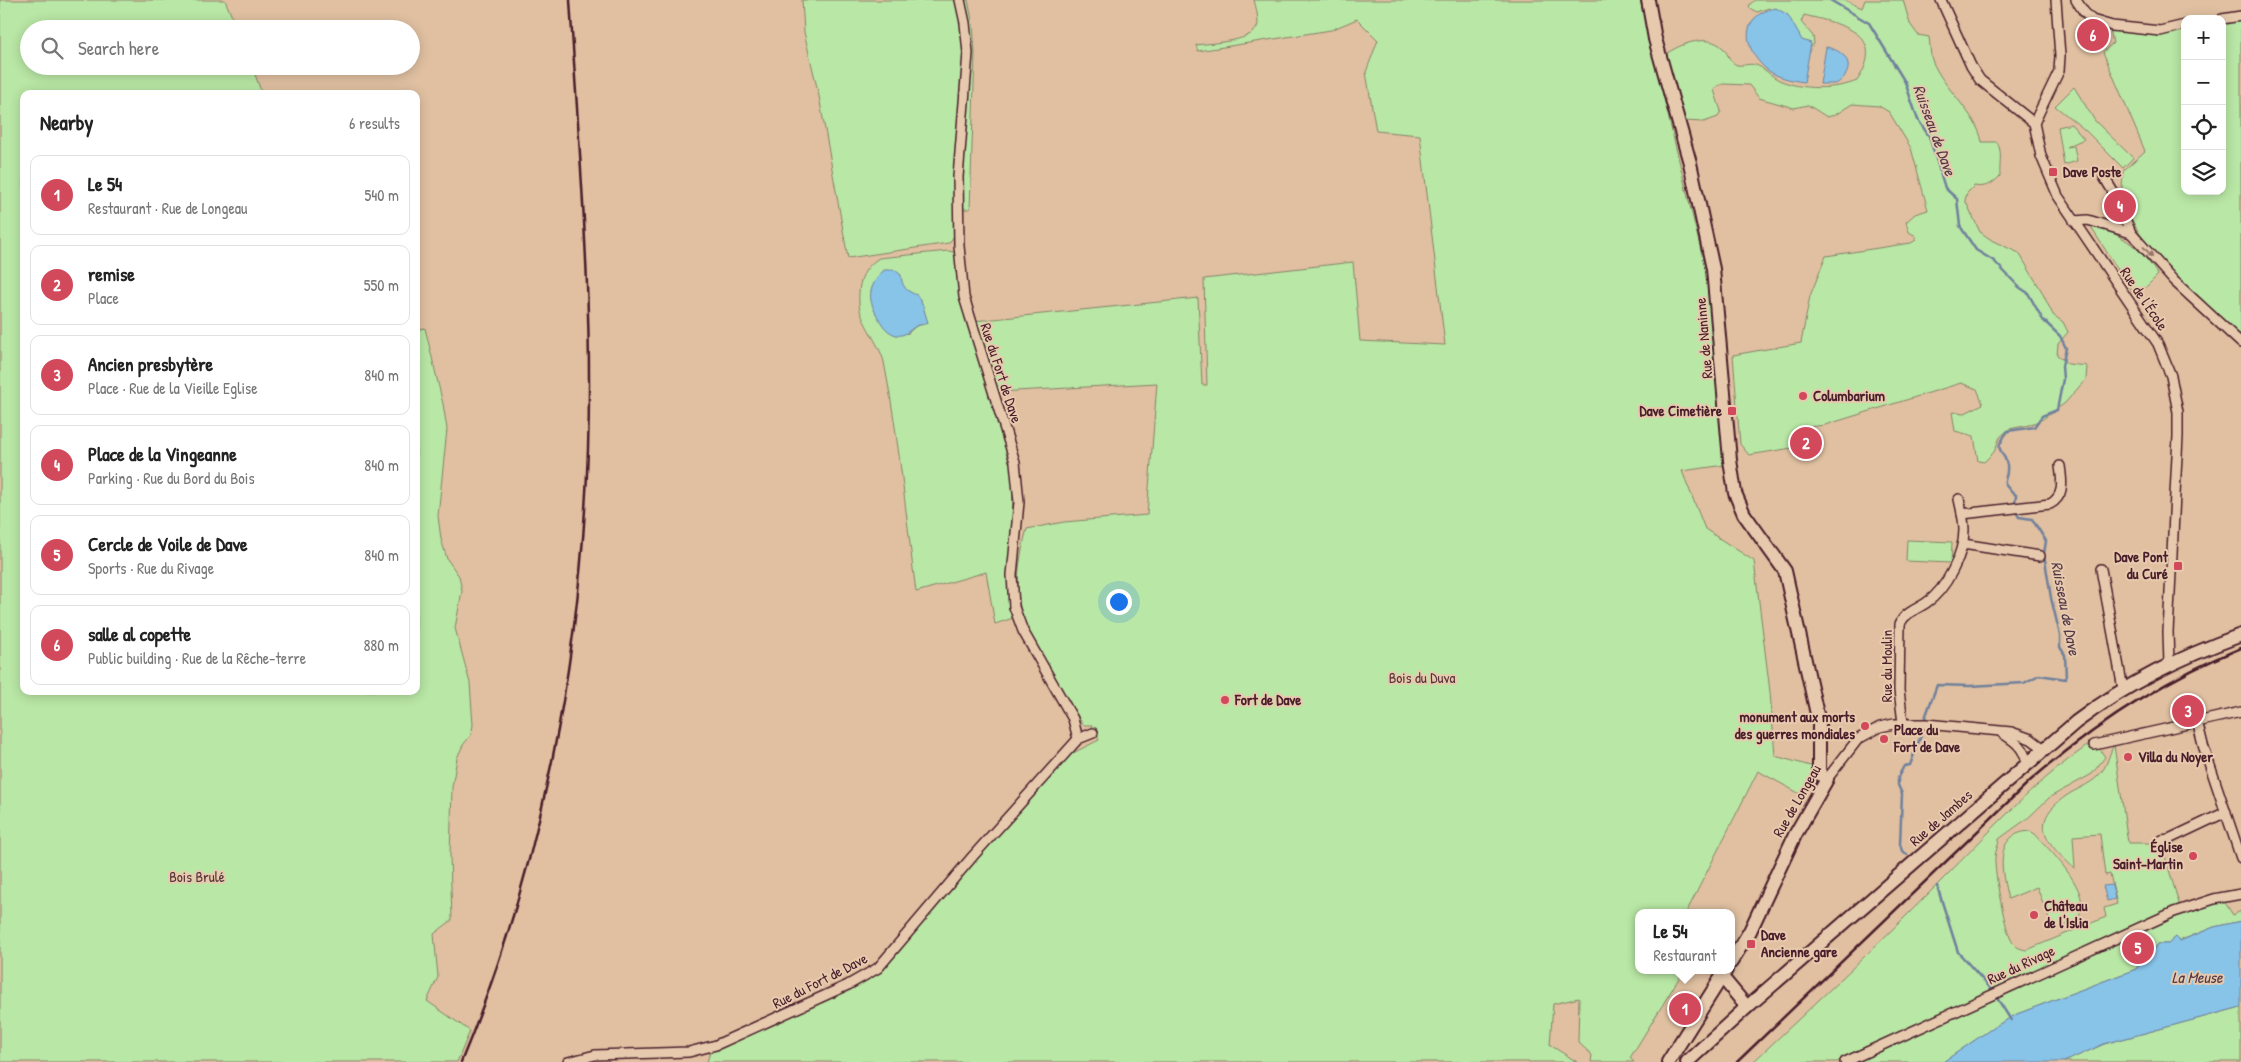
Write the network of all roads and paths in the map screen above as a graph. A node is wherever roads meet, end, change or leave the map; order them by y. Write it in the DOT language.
graph roads {
  1 [pos="960,0"];
  2 [pos="1648,0"];
  3 [pos="1941,0"];
  4 [pos="2056,0"];
  5 [pos="2076,0"];
  6 [pos="2241,16"];
  7 [pos="2226,18"];
  8 [pos="2181,27"];
  9 [pos="2034,123"];
  10 [pos="2104,177"];
  11 [pos="2074,220"];
  12 [pos="2131,233"];
  13 [pos="2241,343"];
  14 [pos="2060,466"];
  15 [pos="1959,499"];
  16 [pos="1962,514"];
  17 [pos="1963,544"];
  18 [pos="2040,556"];
  19 [pos="2101,569"];
  20 [pos="2241,635"];
  21 [pos="2169,664"];
  22 [pos="2123,689"];
  23 [pos="2241,712"];
  24 [pos="2197,721"];
  25 [pos="1903,723"];
  26 [pos="1093,733"];
  27 [pos="2002,733"];
  28 [pos="1078,738"];
  29 [pos="2094,745"];
  30 [pos="2043,748"];
  31 [pos="2027,764"];
  32 [pos="1827,779"];
  33 [pos="2226,812"];
  34 [pos="2162,840"];
  35 [pos="2240,848"];
  36 [pos="2241,858"];
  37 [pos="2241,894"];
  38 [pos="1735,955"];
  39 [pos="1724,974"];
  40 [pos="1747,1007"];
  41 [pos="568,1062"];
  42 [pos="1668,1062"];
  43 [pos="1687,1062"];
  44 [pos="1845,1062"];
  1 -- 28 [label="street, Rue du Fort de Dave"];
  2 -- 32 [label="street, Rue de Naninne"];
  3 -- 9 [label="street"];
  4 -- 9 [label="street"];
  5 -- 8 [label="street"];
  6 -- 7 [label="street"];
  9 -- 11 [label="street, Rue de l'École"];
  10 -- 12 [label="street"];
  11 -- 12 [label="street"];
  11 -- 21 [label="street, Rue de l'École"];
  12 -- 13 [label="street, one-way"];
  14 -- 16 [label="street"];
  15 -- 16 [label="street, Rue du Moulin"];
  16 -- 17 [label="street, Rue du Moulin"];
  17 -- 18 [label="street"];
  17 -- 25 [label="street, Rue du Moulin"];
  19 -- 22 [label="street"];
  20 -- 21 [label="street, Rue de Jambes"];
  21 -- 22 [label="street, Rue de Jambes"];
  22 -- 30 [label="street, Rue de Jambes"];
  23 -- 24 [label="street"];
  24 -- 29 [label="street"];
  24 -- 33 [label="street"];
  25 -- 27 [label="street, Rue de Longeau"];
  25 -- 32 [label="street, Rue de Longeau"];
  26 -- 28 [label="street, Rue du Fort de Dave"];
  27 -- 30 [label="street, Rue de Longeau"];
  27 -- 31 [label="street"];
  28 -- 41 [label="street, Rue du Fort de Dave"];
  30 -- 31 [label="street, Rue de Jambes"];
  31 -- 40 [label="street, Rue de Jambes"];
  32 -- 38 [label="street, Rue de Longeau"];
  33 -- 34 [label="street"];
  33 -- 35 [label="street"];
  35 -- 36 [label="street"];
  37 -- 44 [label="street, Rue du Rivage"];
  39 -- 40 [label="street"];
  39 -- 42 [label="street"];
  40 -- 43 [label="street, Rue de Jambes"];
}
